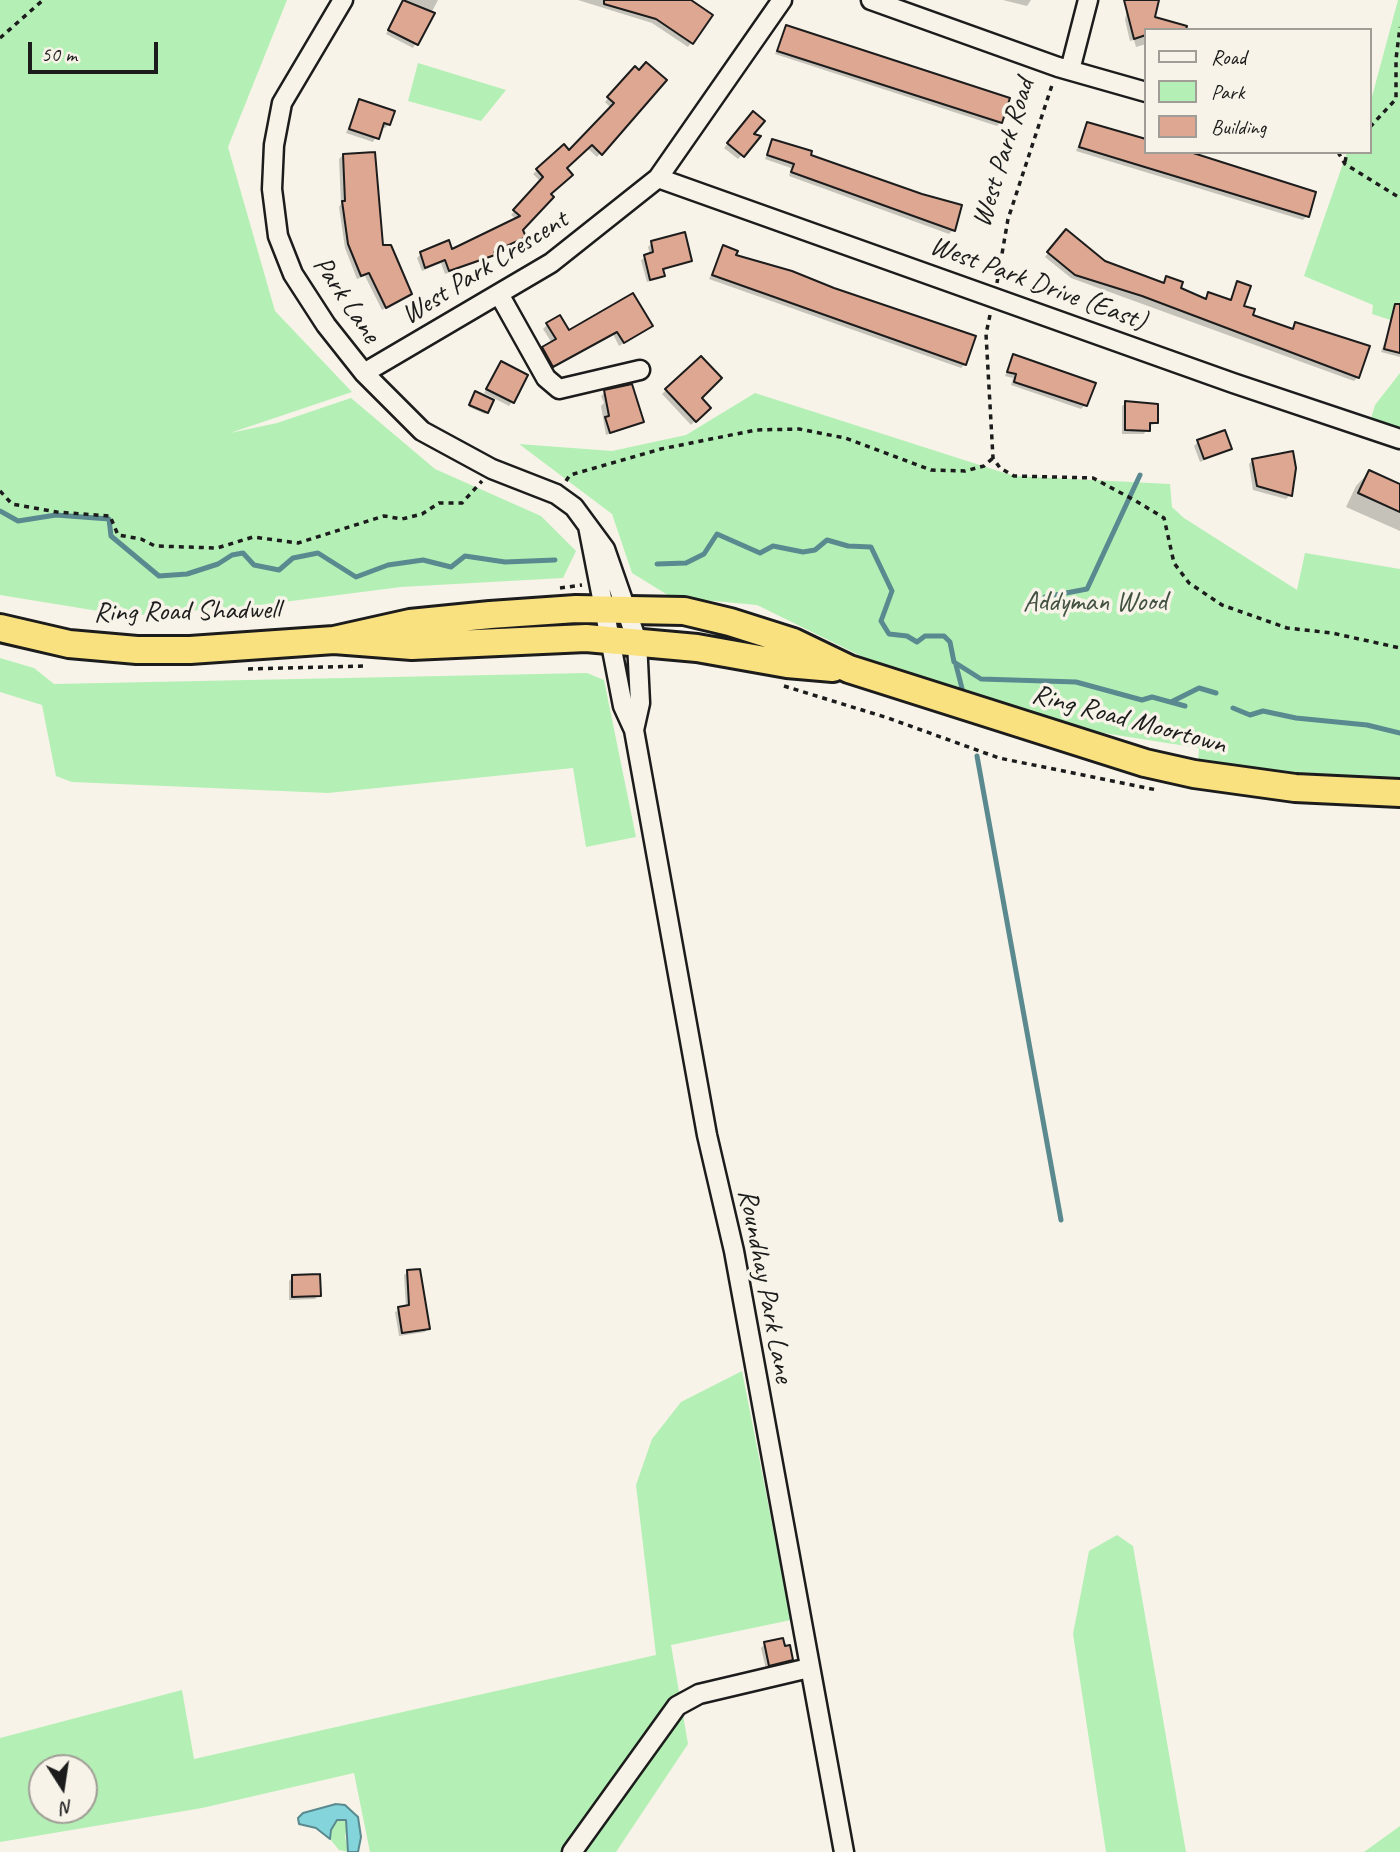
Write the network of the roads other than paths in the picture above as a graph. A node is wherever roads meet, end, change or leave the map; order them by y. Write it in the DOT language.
graph roads {
  1 [pos="343,0"];
  2 [pos="782,0"];
  3 [pos="870,0"];
  4 [pos="1088,0"];
  5 [pos="1064,68"];
  6 [pos="1144,91"];
  7 [pos="658,178"];
  8 [pos="499,294"];
  9 [pos="640,370"];
  10 [pos="364,373"];
  11 [pos="1400,439"];
  12 [pos="616,609"];
  13 [pos="0,628"];
  14 [pos="334,640"];
  15 [pos="624,640"];
  16 [pos="849,670"];
  17 [pos="634,730"];
  18 [pos="1400,793"];
  19 [pos="809,1668"];
  20 [pos="572,1852"];
  21 [pos="844,1852"];
  1 -- 10 [label="street, Park Lane"];
  2 -- 7 [label="street, West Park Crescent"];
  3 -- 5 [label="street"];
  4 -- 5 [label="street, West Park Road"];
  5 -- 6 [label="street"];
  7 -- 8 [label="street, West Park Crescent"];
  7 -- 11 [label="street, West Park Drive (East)"];
  8 -- 9 [label="street"];
  8 -- 10 [label="street, West Park Crescent"];
  10 -- 12 [label="street, Park Lane"];
  12 -- 14 [label="highway, Ring Road Shadwell"];
  12 -- 15 [label="street"];
  12 -- 15 [label="street"];
  12 -- 16 [label="highway, Ring Road Moortown"];
  13 -- 14 [label="highway, Ring Road Shadwell"];
  14 -- 15 [label="highway, Ring Road Shadwell"];
  15 -- 16 [label="highway, Ring Road Moortown"];
  15 -- 17 [label="street, Roundhay Park Lane"];
  15 -- 17 [label="street, Roundhay Park Lane"];
  16 -- 18 [label="highway, Ring Road Moortown"];
  17 -- 19 [label="street, Roundhay Park Lane"];
  19 -- 20 [label="street"];
  19 -- 21 [label="street, Roundhay Park Lane"];
}
